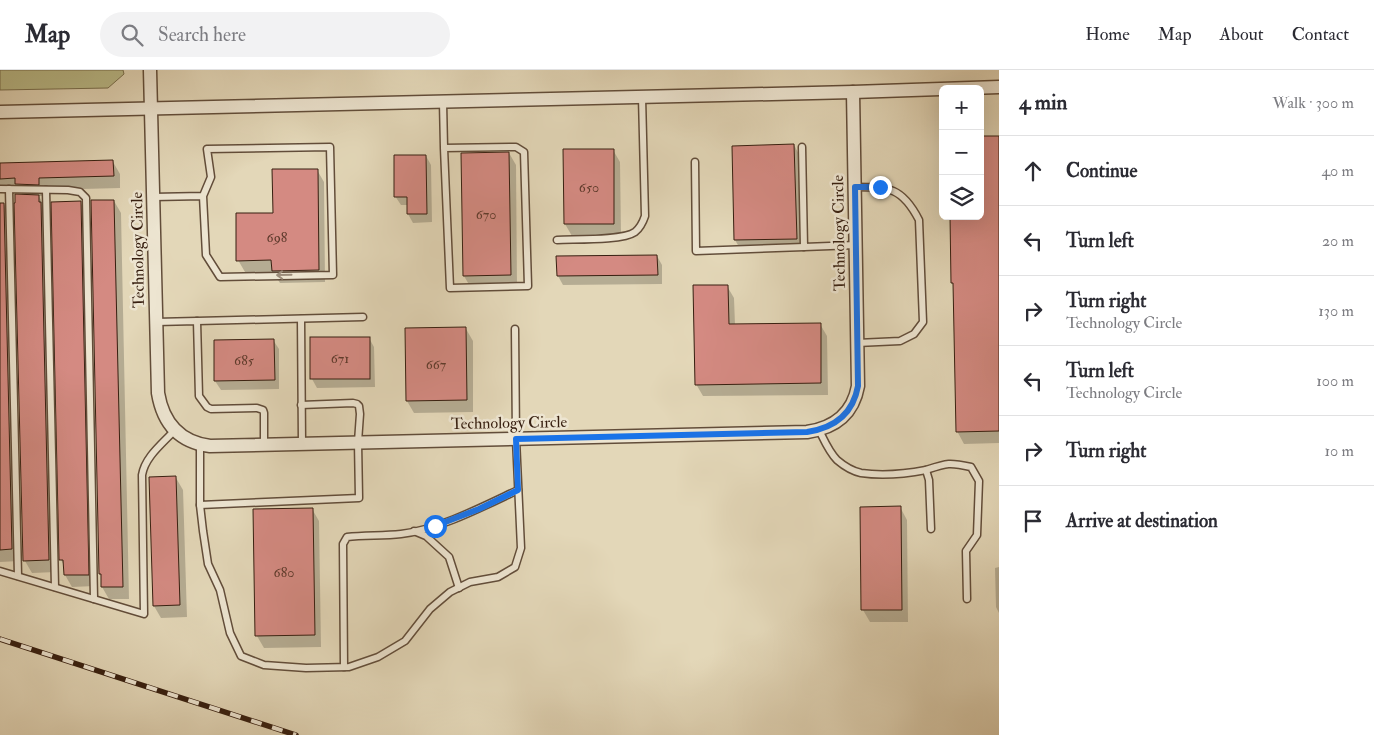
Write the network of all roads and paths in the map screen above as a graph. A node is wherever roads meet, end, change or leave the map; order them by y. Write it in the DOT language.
graph roads {
  1 [pos="150,76"];
  2 [pos="999,87"];
  3 [pos="853,92"];
  4 [pos="642,97"];
  5 [pos="443,102"];
  6 [pos="151,108"];
  7 [pos="0,112"];
  8 [pos="802,147"];
  9 [pos="444,148"];
  10 [pos="695,162"];
  11 [pos="855,187"];
  12 [pos="0,189"];
  13 [pos="10,190"];
  14 [pos="46,190"];
  15 [pos="203,196"];
  16 [pos="153,197"];
  17 [pos="557,240"];
  18 [pos="856,245"];
  19 [pos="804,247"];
  20 [pos="363,317"];
  21 [pos="301,318"];
  22 [pos="197,321"];
  23 [pos="156,322"];
  24 [pos="515,329"];
  25 [pos="857,343"];
  26 [pos="301,405"];
  27 [pos="818,430"];
  28 [pos="174,431"];
  29 [pos="516,439"];
  30 [pos="358,442"];
  31 [pos="302,443"];
  32 [pos="264,444"];
  33 [pos="200,445"];
  34 [pos="926,470"];
  35 [pos="518,490"];
  36 [pos="200,504"];
  37 [pos="931,529"];
  38 [pos="414,531"];
  39 [pos="0,571"];
  40 [pos="18,576"];
  41 [pos="55,588"];
  42 [pos="459,588"];
  43 [pos="94,599"];
  44 [pos="968,599"];
  45 [pos="344,667"];
  1 -- 6 [label="street, Technology Circle"];
  2 -- 3 [label="street"];
  3 -- 4 [label="street"];
  3 -- 11 [label="street, Technology Circle"];
  4 -- 5 [label="street"];
  4 -- 17 [label="lane"];
  5 -- 6 [label="street"];
  5 -- 9 [label="lane"];
  6 -- 7 [label="street"];
  6 -- 16 [label="street, Technology Circle"];
  8 -- 19 [label="lane"];
  9 -- 9 [label="lane"];
  10 -- 19 [label="lane"];
  11 -- 18 [label="street, Technology Circle"];
  11 -- 25 [label="lane"];
  12 -- 13 [label="lane"];
  13 -- 14 [label="lane"];
  13 -- 40 [label="lane"];
  14 -- 41 [label="lane"];
  14 -- 43 [label="lane"];
  15 -- 15 [label="lane, one-way"];
  15 -- 16 [label="lane"];
  16 -- 23 [label="street, Technology Circle"];
  18 -- 19 [label="lane"];
  18 -- 25 [label="street, Technology Circle"];
  20 -- 21 [label="lane"];
  21 -- 22 [label="lane"];
  21 -- 26 [label="lane"];
  22 -- 23 [label="lane"];
  22 -- 32 [label="lane"];
  23 -- 28 [label="street, Technology Circle"];
  24 -- 29 [label="lane"];
  25 -- 27 [label="street, Technology Circle"];
  26 -- 30 [label="lane"];
  26 -- 31 [label="lane"];
  27 -- 29 [label="street, Technology Circle"];
  27 -- 34 [label="lane"];
  28 -- 33 [label="street, Technology Circle"];
  28 -- 43 [label="lane"];
  29 -- 30 [label="street, Technology Circle"];
  29 -- 35 [label="lane"];
  30 -- 31 [label="street, Technology Circle"];
  30 -- 36 [label="lane"];
  31 -- 32 [label="street, Technology Circle"];
  32 -- 33 [label="street, Technology Circle"];
  33 -- 36 [label="lane"];
  34 -- 37 [label="lane"];
  34 -- 44 [label="lane"];
  35 -- 38 [label="lane"];
  35 -- 42 [label="lane"];
  36 -- 45 [label="lane"];
  38 -- 42 [label="lane"];
  38 -- 45 [label="lane"];
  39 -- 40 [label="lane"];
  40 -- 41 [label="lane"];
  41 -- 43 [label="lane"];
  42 -- 45 [label="lane"];
}
